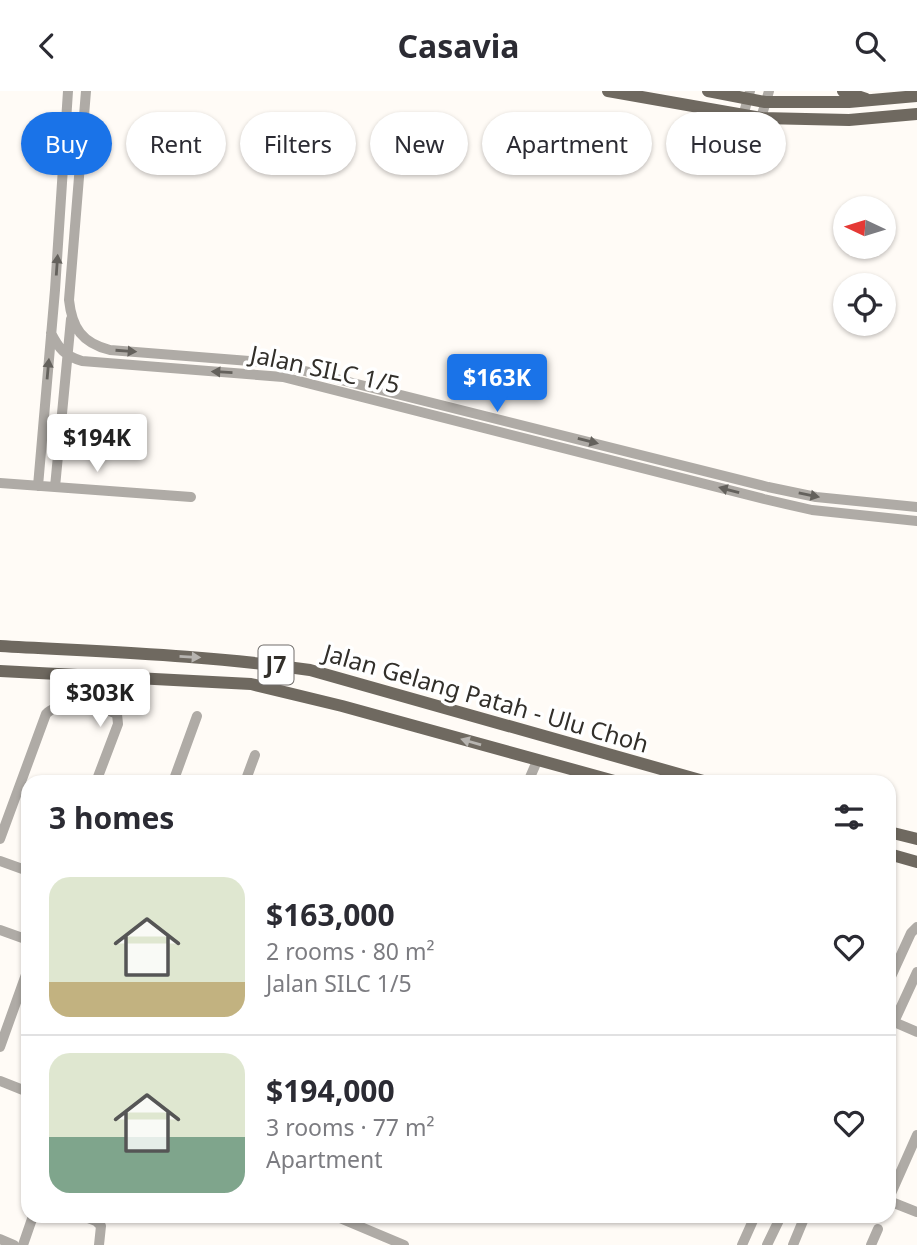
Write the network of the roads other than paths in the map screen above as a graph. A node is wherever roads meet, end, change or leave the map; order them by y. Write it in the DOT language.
graph roads {
  1 [pos="68,91"];
  2 [pos="86,91"];
  3 [pos="608,91"];
  4 [pos="708,91"];
  5 [pos="843,91"];
  6 [pos="749,95"];
  7 [pos="917,96"];
  8 [pos="767,97"];
  9 [pos="871,100"];
  10 [pos="721,112"];
  11 [pos="744,112"];
  12 [pos="917,114"];
  13 [pos="786,119"];
  14 [pos="71,319"];
  15 [pos="51,333"];
  16 [pos="68,357"];
  17 [pos="43,431"];
  18 [pos="61,433"];
  19 [pos="0,483"];
  20 [pos="38,486"];
  21 [pos="55,487"];
  22 [pos="191,497"];
  23 [pos="917,507"];
  24 [pos="917,521"];
  25 [pos="0,646"];
  26 [pos="0,671"];
  27 [pos="197,716"];
  28 [pos="255,755"];
  29 [pos="537,761"];
  30 [pos="24,775"];
  31 [pos="99,775"];
  32 [pos="176,775"];
  33 [pos="248,775"];
  34 [pos="531,775"];
  35 [pos="591,775"];
  36 [pos="682,775"];
  37 [pos="21,782"];
  38 [pos="896,834"];
  39 [pos="0,839"];
  40 [pos="917,839"];
  41 [pos="896,856"];
  42 [pos="0,861"];
  43 [pos="917,862"];
  44 [pos="21,868"];
  45 [pos="917,927"];
  46 [pos="0,930"];
  47 [pos="21,938"];
  48 [pos="896,966"];
  49 [pos="917,972"];
  50 [pos="21,988"];
  51 [pos="896,1018"];
  52 [pos="896,1023"];
  53 [pos="917,1032"];
  54 [pos="0,1047"];
  55 [pos="0,1081"];
  56 [pos="21,1090"];
  57 [pos="917,1135"];
  58 [pos="896,1184"];
  59 [pos="896,1203"];
  60 [pos="917,1212"];
  61 [pos="31,1223"];
  62 [pos="98,1223"];
  63 [pos="358,1223"];
  64 [pos="752,1223"];
  65 [pos="778,1223"];
  66 [pos="802,1223"];
  67 [pos="878,1229"];
  68 [pos="0,1239"];
  69 [pos="14,1245"];
  70 [pos="23,1245"];
  71 [pos="99,1245"];
  72 [pos="404,1245"];
  73 [pos="742,1245"];
  74 [pos="767,1245"];
  75 [pos="793,1245"];
  76 [pos="871,1245"];
  15 -- 1 [label="street, one-way"];
  2 -- 14 [label="street"];
  3 -- 10 [label="main road"];
  4 -- 6 [label="main road"];
  5 -- 9 [label="main road"];
  6 -- 8 [label="main road"];
  6 -- 11 [label="street"];
  7 -- 9 [label="main road"];
  8 -- 9 [label="main road"];
  12 -- 13 [label="main road"];
  14 -- 16 [label="street"];
  14 -- 23 [label="street, Jalan SILC 1/5, one-way"];
  15 -- 16 [label="street"];
  17 -- 15 [label="street, one-way"];
  16 -- 18 [label="street"];
  24 -- 16 [label="street, Jalan SILC 1/5, one-way"];
  17 -- 18 [label="street"];
  17 -- 20 [label="street"];
  18 -- 21 [label="street"];
  19 -- 20 [label="street"];
  20 -- 21 [label="street"];
  21 -- 22 [label="street"];
  25 -- 36 [label="main road, Jalan Gelang Patah - Ulu Choh / J7, one-way"];
  29 -- 26 [label="main road, Jalan Gelang Patah - Ulu Choh / J7, one-way"];
  27 -- 32 [label="street"];
  28 -- 33 [label="street"];
  29 -- 34 [label="street"];
  29 -- 35 [label="main road, Jalan Gelang Patah - Ulu Choh / J7"];
  30 -- 31 [label="street"];
  37 -- 39 [label="street"];
  38 -- 40 [label="main road"];
  41 -- 43 [label="main road"];
  42 -- 44 [label="street"];
  45 -- 48 [label="street"];
  46 -- 47 [label="street"];
  49 -- 51 [label="street"];
  50 -- 54 [label="street"];
  52 -- 53 [label="street"];
  55 -- 56 [label="street"];
  57 -- 58 [label="street"];
  59 -- 60 [label="street"];
  61 -- 70 [label="street"];
  62 -- 71 [label="street"];
  63 -- 72 [label="street"];
  64 -- 73 [label="street"];
  65 -- 74 [label="street"];
  66 -- 75 [label="street"];
  67 -- 76 [label="street"];
  68 -- 69 [label="street"];
}
